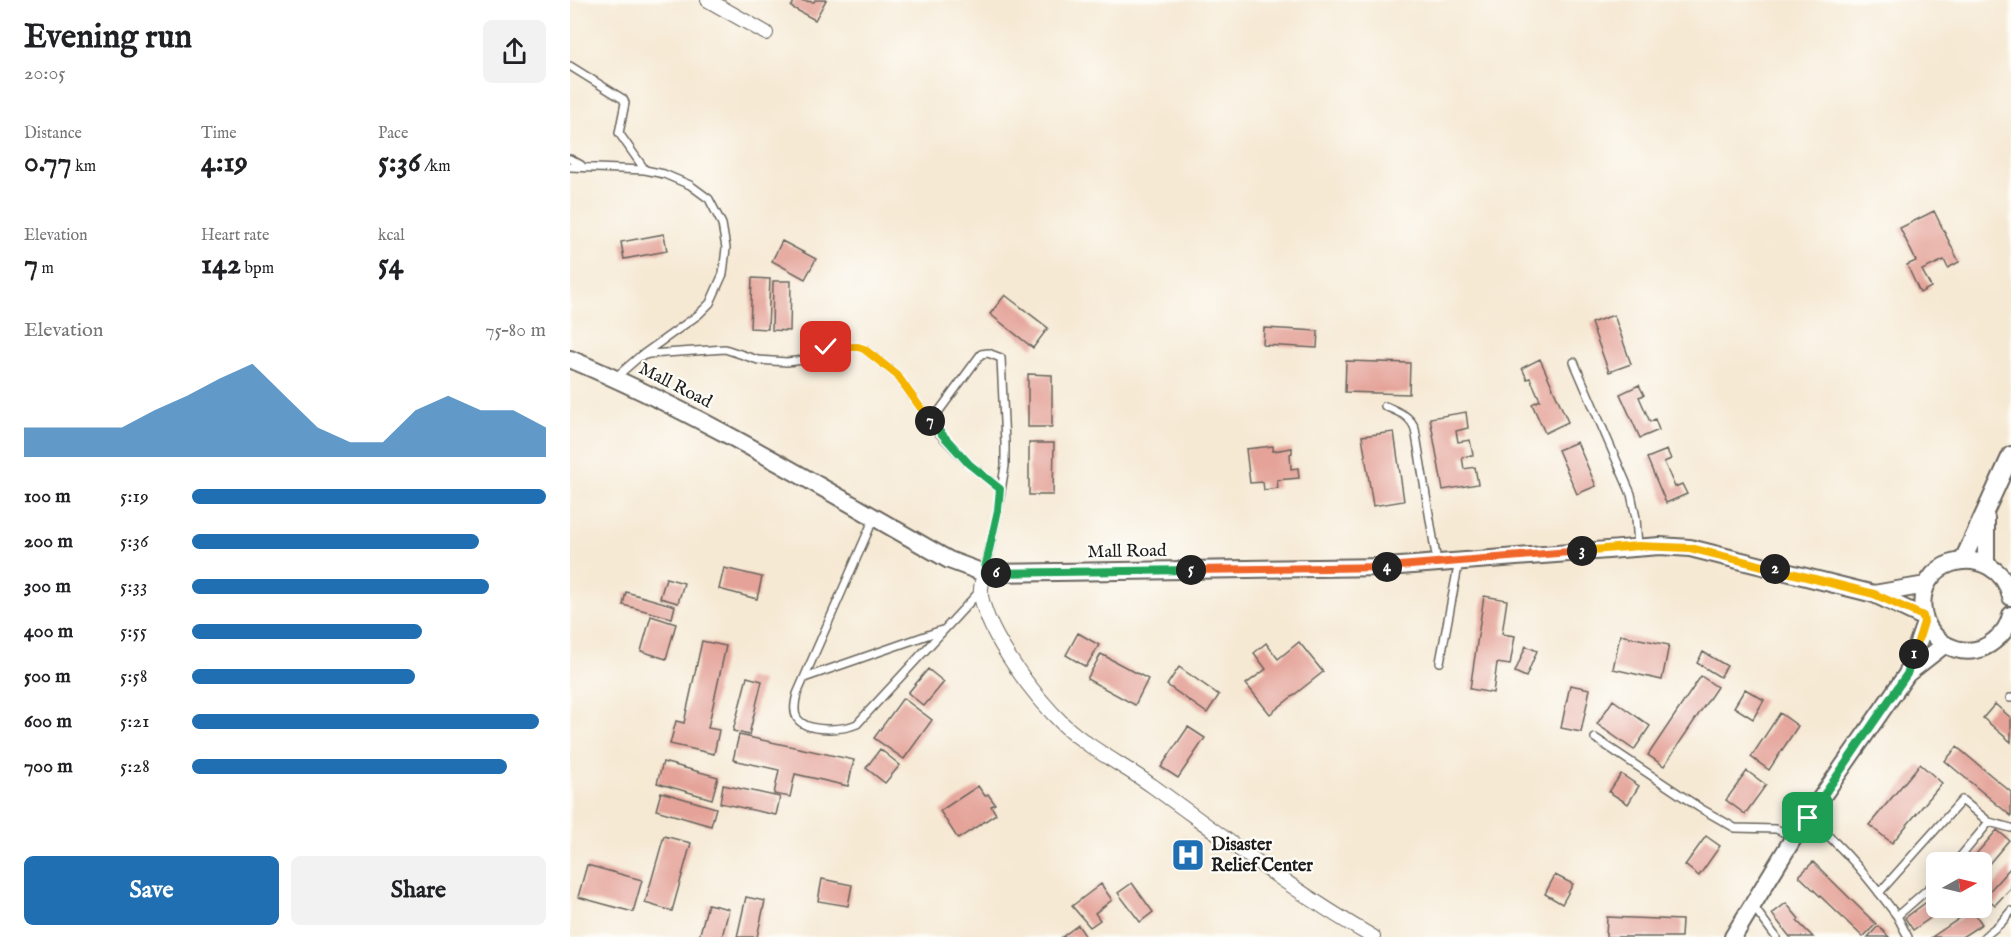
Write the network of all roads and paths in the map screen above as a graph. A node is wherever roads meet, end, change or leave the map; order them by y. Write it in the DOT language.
graph roads {
  1 [pos="708,0"];
  2 [pos="766,33"];
  3 [pos="570,66"];
  4 [pos="570,159"];
  5 [pos="584,166"];
  6 [pos="570,167"];
  7 [pos="645,170"];
  8 [pos="639,357"];
  9 [pos="570,359"];
  10 [pos="1574,362"];
  11 [pos="615,378"];
  12 [pos="1385,406"];
  13 [pos="931,422"];
  14 [pos="2011,455"];
  15 [pos="1000,489"];
  16 [pos="1986,511"];
  17 [pos="874,518"];
  18 [pos="1638,546"];
  19 [pos="1459,560"];
  20 [pos="1963,560"];
  21 [pos="1437,562"];
  22 [pos="1986,564"];
  23 [pos="982,581"];
  24 [pos="1926,585"];
  25 [pos="1874,594"];
  26 [pos="2011,597"];
  27 [pos="2011,615"];
  28 [pos="1924,620"];
  29 [pos="944,629"];
  30 [pos="2007,633"];
  31 [pos="1944,645"];
  32 [pos="1440,662"];
  33 [pos="1907,674"];
  34 [pos="804,678"];
  35 [pos="1595,738"];
  36 [pos="1808,818"];
  37 [pos="1989,822"];
  38 [pos="2011,828"];
  39 [pos="1794,837"];
  40 [pos="1964,852"];
  41 [pos="1926,891"];
  42 [pos="1879,893"];
  43 [pos="1753,906"];
  44 [pos="2011,911"];
  45 [pos="1897,916"];
  46 [pos="1373,937"];
  47 [pos="1733,937"];
  48 [pos="1776,937"];
  49 [pos="1908,937"];
  50 [pos="1984,937"];
  1 -- 2 [label="street"];
  3 -- 7 [label="lane"];
  4 -- 5 [label="lane"];
  5 -- 6 [label="lane"];
  5 -- 7 [label="lane"];
  7 -- 8 [label="lane"];
  8 -- 11 [label="lane"];
  8 -- 13 [label="lane"];
  9 -- 11 [label="street, Mall Road"];
  10 -- 18 [label="lane"];
  11 -- 17 [label="street, Mall Road"];
  12 -- 21 [label="lane"];
  13 -- 15 [label="lane"];
  13 -- 15 [label="lane"];
  14 -- 16 [label="street"];
  15 -- 23 [label="lane"];
  16 -- 20 [label="street"];
  16 -- 22 [label="street"];
  17 -- 23 [label="street, Mall Road"];
  17 -- 34 [label="lane"];
  18 -- 19 [label="street, Mall Road"];
  18 -- 25 [label="street, Mall Road"];
  19 -- 21 [label="street, Mall Road"];
  19 -- 32 [label="lane"];
  20 -- 22 [label="street"];
  20 -- 24 [label="street"];
  21 -- 23 [label="street, Mall Road"];
  22 -- 26 [label="street"];
  23 -- 29 [label="lane"];
  23 -- 46 [label="street"];
  24 -- 25 [label="street"];
  24 -- 28 [label="street"];
  25 -- 28 [label="street"];
  27 -- 30 [label="street"];
  28 -- 31 [label="street"];
  28 -- 33 [label="street"];
  29 -- 34 [label="lane"];
  29 -- 34 [label="lane"];
  30 -- 31 [label="street"];
  31 -- 33 [label="street"];
  33 -- 36 [label="street"];
  35 -- 39 [label="lane"];
  36 -- 39 [label="street"];
  36 -- 42 [label="lane"];
  37 -- 38 [label="lane"];
  37 -- 40 [label="lane"];
  37 -- 42 [label="lane"];
  39 -- 43 [label="street"];
  41 -- 45 [label="lane"];
  42 -- 45 [label="lane"];
  43 -- 47 [label="street"];
  43 -- 48 [label="lane"];
  44 -- 50 [label="lane"];
  45 -- 49 [label="lane"];
}
